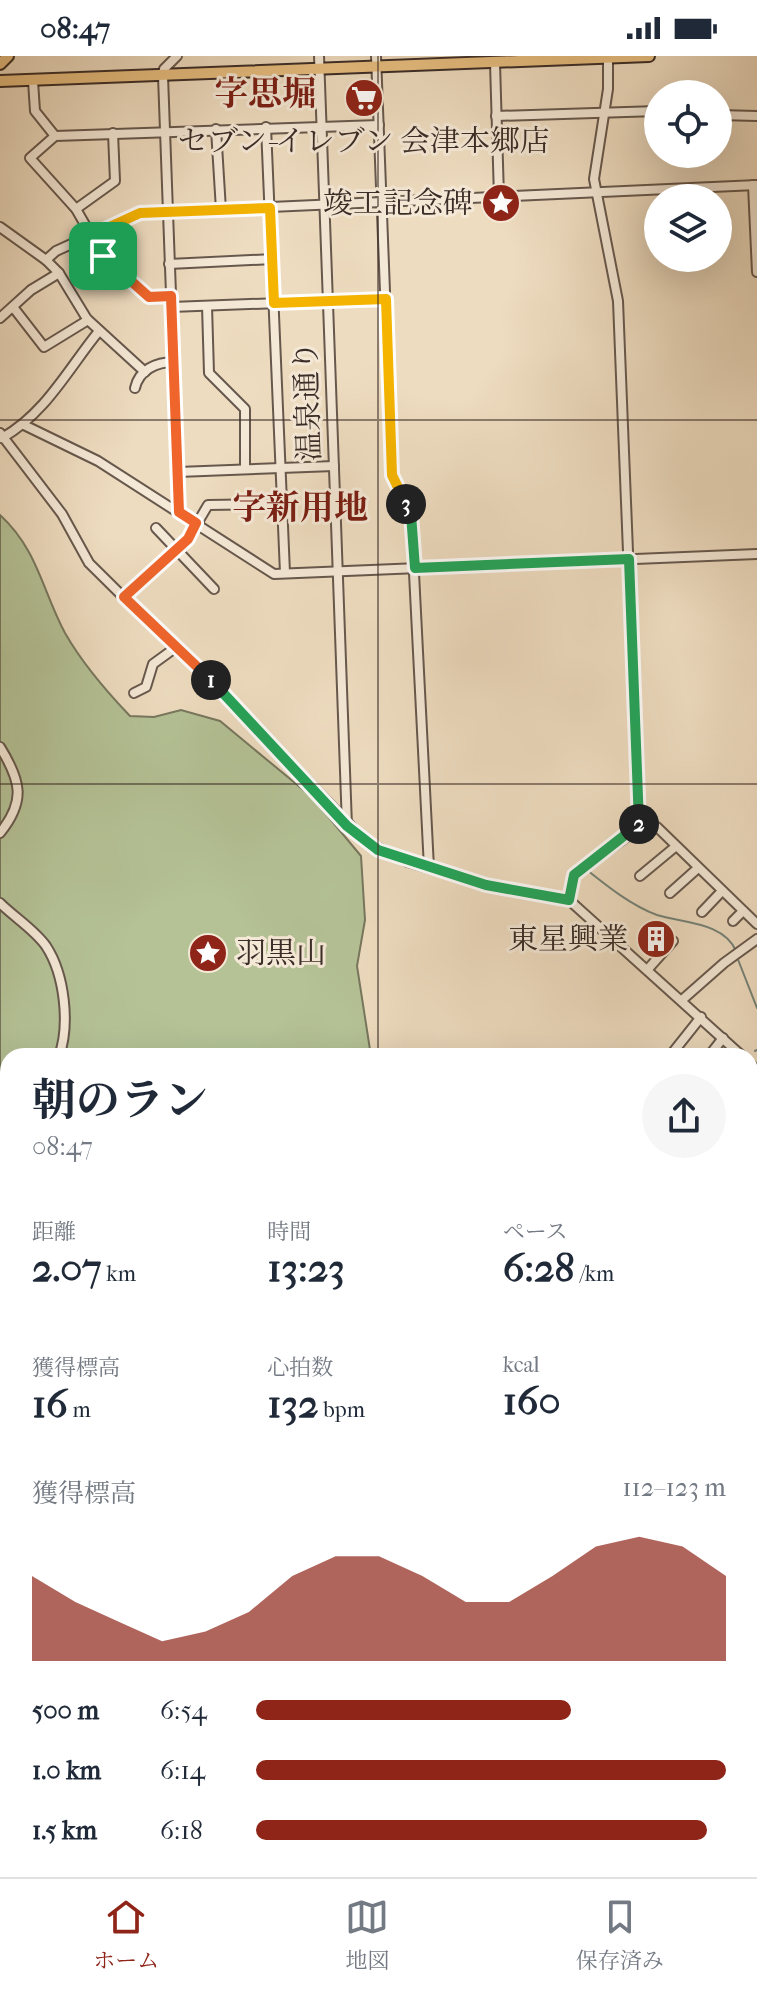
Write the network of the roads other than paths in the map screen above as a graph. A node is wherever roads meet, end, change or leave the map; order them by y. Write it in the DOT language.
graph roads {
  1 [pos="8,56"];
  2 [pos="177,56"];
  3 [pos="319,56"];
  4 [pos="649,56"];
  5 [pos="608,57"];
  6 [pos="462,60"];
  7 [pos="376,62"];
  8 [pos="495,63"];
  9 [pos="0,64"];
  10 [pos="319,70"];
  11 [pos="163,76"];
  12 [pos="0,81"];
  13 [pos="33,81"];
  14 [pos="605,111"];
  15 [pos="644,111"];
  16 [pos="732,115"];
  17 [pos="496,116"];
  18 [pos="757,116"];
  19 [pos="321,124"];
  20 [pos="379,125"];
  21 [pos="266,127"];
  22 [pos="216,129"];
  23 [pos="164,132"];
  24 [pos="113,133"];
  25 [pos="55,136"];
  26 [pos="755,185"];
  27 [pos="596,192"];
  28 [pos="499,197"];
  29 [pos="382,203"];
  30 [pos="324,206"];
  31 [pos="270,208"];
  32 [pos="76,209"];
  33 [pos="221,210"];
  34 [pos="168,212"];
  35 [pos="0,227"];
  36 [pos="90,236"];
  37 [pos="273,259"];
  38 [pos="46,260"];
  39 [pos="169,264"];
  40 [pos="757,272"];
  41 [pos="59,273"];
  42 [pos="171,296"];
  43 [pos="386,299"];
  44 [pos="328,301"];
  45 [pos="274,303"];
  46 [pos="207,306"];
  47 [pos="13,307"];
  48 [pos="171,307"];
  49 [pos="0,318"];
  50 [pos="88,320"];
  51 [pos="99,331"];
  52 [pos="174,362"];
  53 [pos="145,372"];
  54 [pos="135,388"];
  55 [pos="24,425"];
  56 [pos="1,439"];
  57 [pos="334,466"];
  58 [pos="281,468"];
  59 [pos="245,469"];
  60 [pos="178,472"];
  61 [pos="282,504"];
  62 [pos="179,512"];
  63 [pos="196,523"];
  64 [pos="156,528"];
  65 [pos="175,551"];
  66 [pos="757,554"];
  67 [pos="629,559"];
  68 [pos="415,568"];
  69 [pos="340,571"];
  70 [pos="285,573"];
  71 [pos="214,589"];
  72 [pos="124,597"];
  73 [pos="175,648"];
  74 [pos="134,693"];
  75 [pos="0,747"];
  76 [pos="347,826"];
  77 [pos="639,828"];
  78 [pos="0,833"];
  79 [pos="675,847"];
  80 [pos="429,868"];
  81 [pos="698,868"];
  82 [pos="640,876"];
  83 [pos="722,891"];
  84 [pos="670,893"];
  85 [pos="569,900"];
  86 [pos="0,903"];
  87 [pos="743,911"];
  88 [pos="702,912"];
  89 [pos="733,921"];
  90 [pos="757,924"];
  91 [pos="757,939"];
  92 [pos="673,941"];
  93 [pos="648,969"];
  94 [pos="682,1000"];
  95 [pos="701,1017"];
  96 [pos="723,1038"];
  97 [pos="62,1048"];
  98 [pos="676,1048"];
  99 [pos="715,1048"];
  100 [pos="734,1048"];
  1 -- 9 [label="main road"];
  2 -- 11 [label="street"];
  3 -- 10 [label="street, 温泉通り"];
  4 -- 5 [label="main road"];
  5 -- 8 [label="main road"];
  5 -- 14 [label="street"];
  6 -- 7 [label="main road"];
  6 -- 8 [label="main road"];
  7 -- 10 [label="main road"];
  7 -- 20 [label="street"];
  8 -- 17 [label="street"];
  10 -- 11 [label="main road"];
  10 -- 19 [label="street, 温泉通り"];
  11 -- 13 [label="main road"];
  11 -- 23 [label="street"];
  12 -- 13 [label="main road"];
  13 -- 25 [label="street"];
  14 -- 15 [label="street"];
  14 -- 17 [label="street"];
  14 -- 27 [label="street"];
  16 -- 18 [label="street"];
  17 -- 28 [label="street"];
  19 -- 20 [label="street"];
  19 -- 21 [label="street"];
  19 -- 30 [label="street, 温泉通り"];
  20 -- 29 [label="street"];
  21 -- 22 [label="street"];
  21 -- 31 [label="street"];
  22 -- 23 [label="street"];
  22 -- 33 [label="street"];
  23 -- 24 [label="street"];
  23 -- 34 [label="street"];
  24 -- 25 [label="street"];
  24 -- 32 [label="street"];
  25 -- 32 [label="street"];
  26 -- 27 [label="street"];
  26 -- 40 [label="street"];
  27 -- 28 [label="street"];
  27 -- 67 [label="street"];
  28 -- 29 [label="street"];
  29 -- 30 [label="street"];
  29 -- 43 [label="street"];
  30 -- 31 [label="street"];
  30 -- 44 [label="street, 温泉通り"];
  31 -- 33 [label="street"];
  31 -- 37 [label="street"];
  32 -- 36 [label="street"];
  33 -- 34 [label="street"];
  34 -- 36 [label="street"];
  34 -- 39 [label="street"];
  35 -- 38 [label="street"];
  36 -- 38 [label="street"];
  36 -- 42 [label="street"];
  37 -- 39 [label="street"];
  37 -- 45 [label="street"];
  38 -- 41 [label="street"];
  39 -- 42 [label="street"];
  41 -- 47 [label="street"];
  41 -- 50 [label="street"];
  42 -- 48 [label="street"];
  43 -- 44 [label="street"];
  43 -- 68 [label="street"];
  44 -- 45 [label="street"];
  44 -- 57 [label="street, 温泉通り"];
  45 -- 46 [label="street"];
  45 -- 58 [label="street"];
  46 -- 48 [label="street"];
  46 -- 59 [label="street"];
  47 -- 49 [label="street"];
  47 -- 50 [label="street"];
  48 -- 52 [label="street"];
  50 -- 51 [label="street"];
  51 -- 53 [label="street"];
  51 -- 55 [label="street"];
  52 -- 53 [label="street"];
  52 -- 60 [label="street"];
  53 -- 54 [label="street"];
  55 -- 56 [label="street"];
  55 -- 62 [label="street"];
  56 -- 72 [label="street"];
  57 -- 58 [label="street"];
  57 -- 69 [label="street, 温泉通り"];
  58 -- 59 [label="street"];
  58 -- 61 [label="street"];
  59 -- 60 [label="street"];
  60 -- 62 [label="street"];
  61 -- 63 [label="street"];
  61 -- 70 [label="street"];
  62 -- 63 [label="street"];
  63 -- 65 [label="street"];
  63 -- 70 [label="street"];
  64 -- 65 [label="street"];
  65 -- 71 [label="street"];
  65 -- 72 [label="street"];
  66 -- 67 [label="street"];
  67 -- 68 [label="street"];
  67 -- 77 [label="street"];
  68 -- 69 [label="street"];
  68 -- 80 [label="street"];
  69 -- 70 [label="street"];
  69 -- 76 [label="street, 温泉通り"];
  72 -- 73 [label="street"];
  73 -- 74 [label="street"];
  73 -- 76 [label="street"];
  75 -- 78 [label="street"];
  76 -- 80 [label="street"];
  77 -- 79 [label="street"];
  77 -- 85 [label="street"];
  79 -- 81 [label="street"];
  79 -- 82 [label="street"];
  80 -- 85 [label="street"];
  81 -- 83 [label="street"];
  81 -- 84 [label="street"];
  83 -- 87 [label="street"];
  83 -- 88 [label="street"];
  85 -- 93 [label="street"];
  86 -- 97 [label="street"];
  87 -- 89 [label="street"];
  87 -- 90 [label="street"];
  91 -- 94 [label="street"];
  92 -- 93 [label="street"];
  93 -- 94 [label="street"];
  94 -- 95 [label="street"];
  95 -- 96 [label="street"];
  95 -- 98 [label="street"];
  96 -- 99 [label="street"];
  96 -- 100 [label="street"];
}
